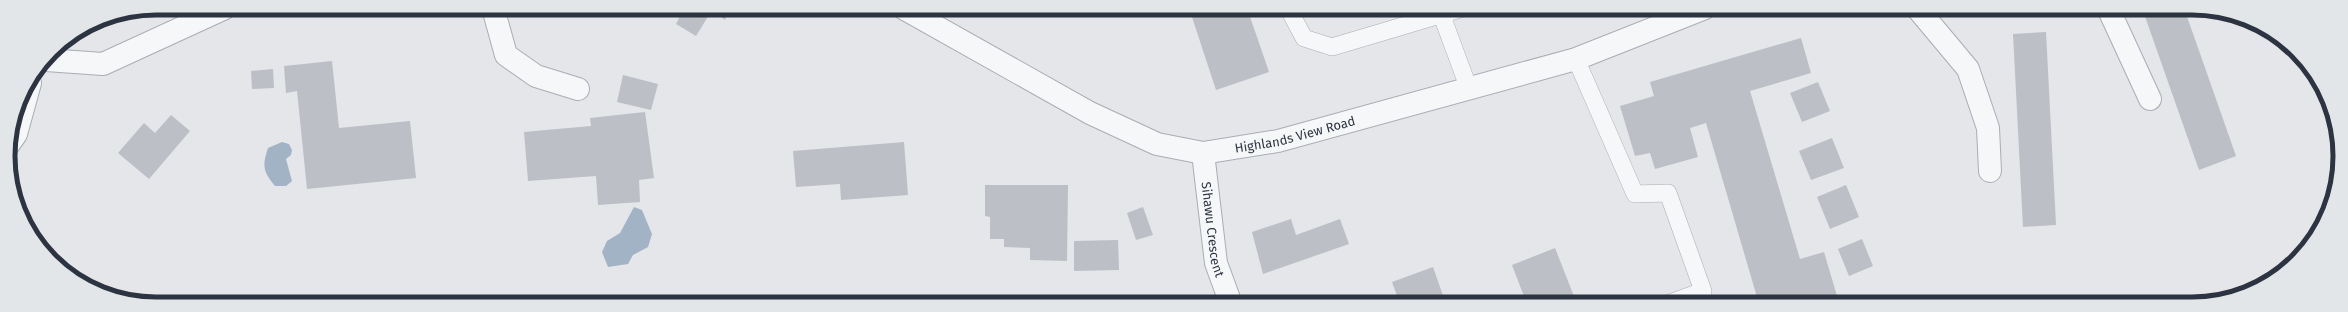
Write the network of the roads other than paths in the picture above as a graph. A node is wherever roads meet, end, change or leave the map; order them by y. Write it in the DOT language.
graph roads {
  1 [pos="210,15"];
  2 [pos="495,15"];
  3 [pos="915,15"];
  4 [pos="1292,15"];
  5 [pos="1687,15"];
  6 [pos="1923,15"];
  7 [pos="2111,15"];
  8 [pos="1442,16"];
  9 [pos="1576,59"];
  10 [pos="52,60"];
  11 [pos="578,89"];
  12 [pos="1469,89"];
  13 [pos="2150,99"];
  14 [pos="1203,153"];
  15 [pos="1990,171"];
  16 [pos="1228,297"];
  17 [pos="1686,297"];
  1 -- 10 [label="street"];
  2 -- 11 [label="street"];
  3 -- 14 [label="street, Highlands View Road"];
  4 -- 8 [label="lane"];
  5 -- 9 [label="street, Highlands View Road"];
  6 -- 15 [label="street"];
  7 -- 13 [label="street"];
  8 -- 12 [label="lane"];
  9 -- 12 [label="street, Highlands View Road"];
  9 -- 17 [label="lane"];
  12 -- 14 [label="street, Highlands View Road"];
  14 -- 16 [label="street, Sihawu Crescent"];
}
